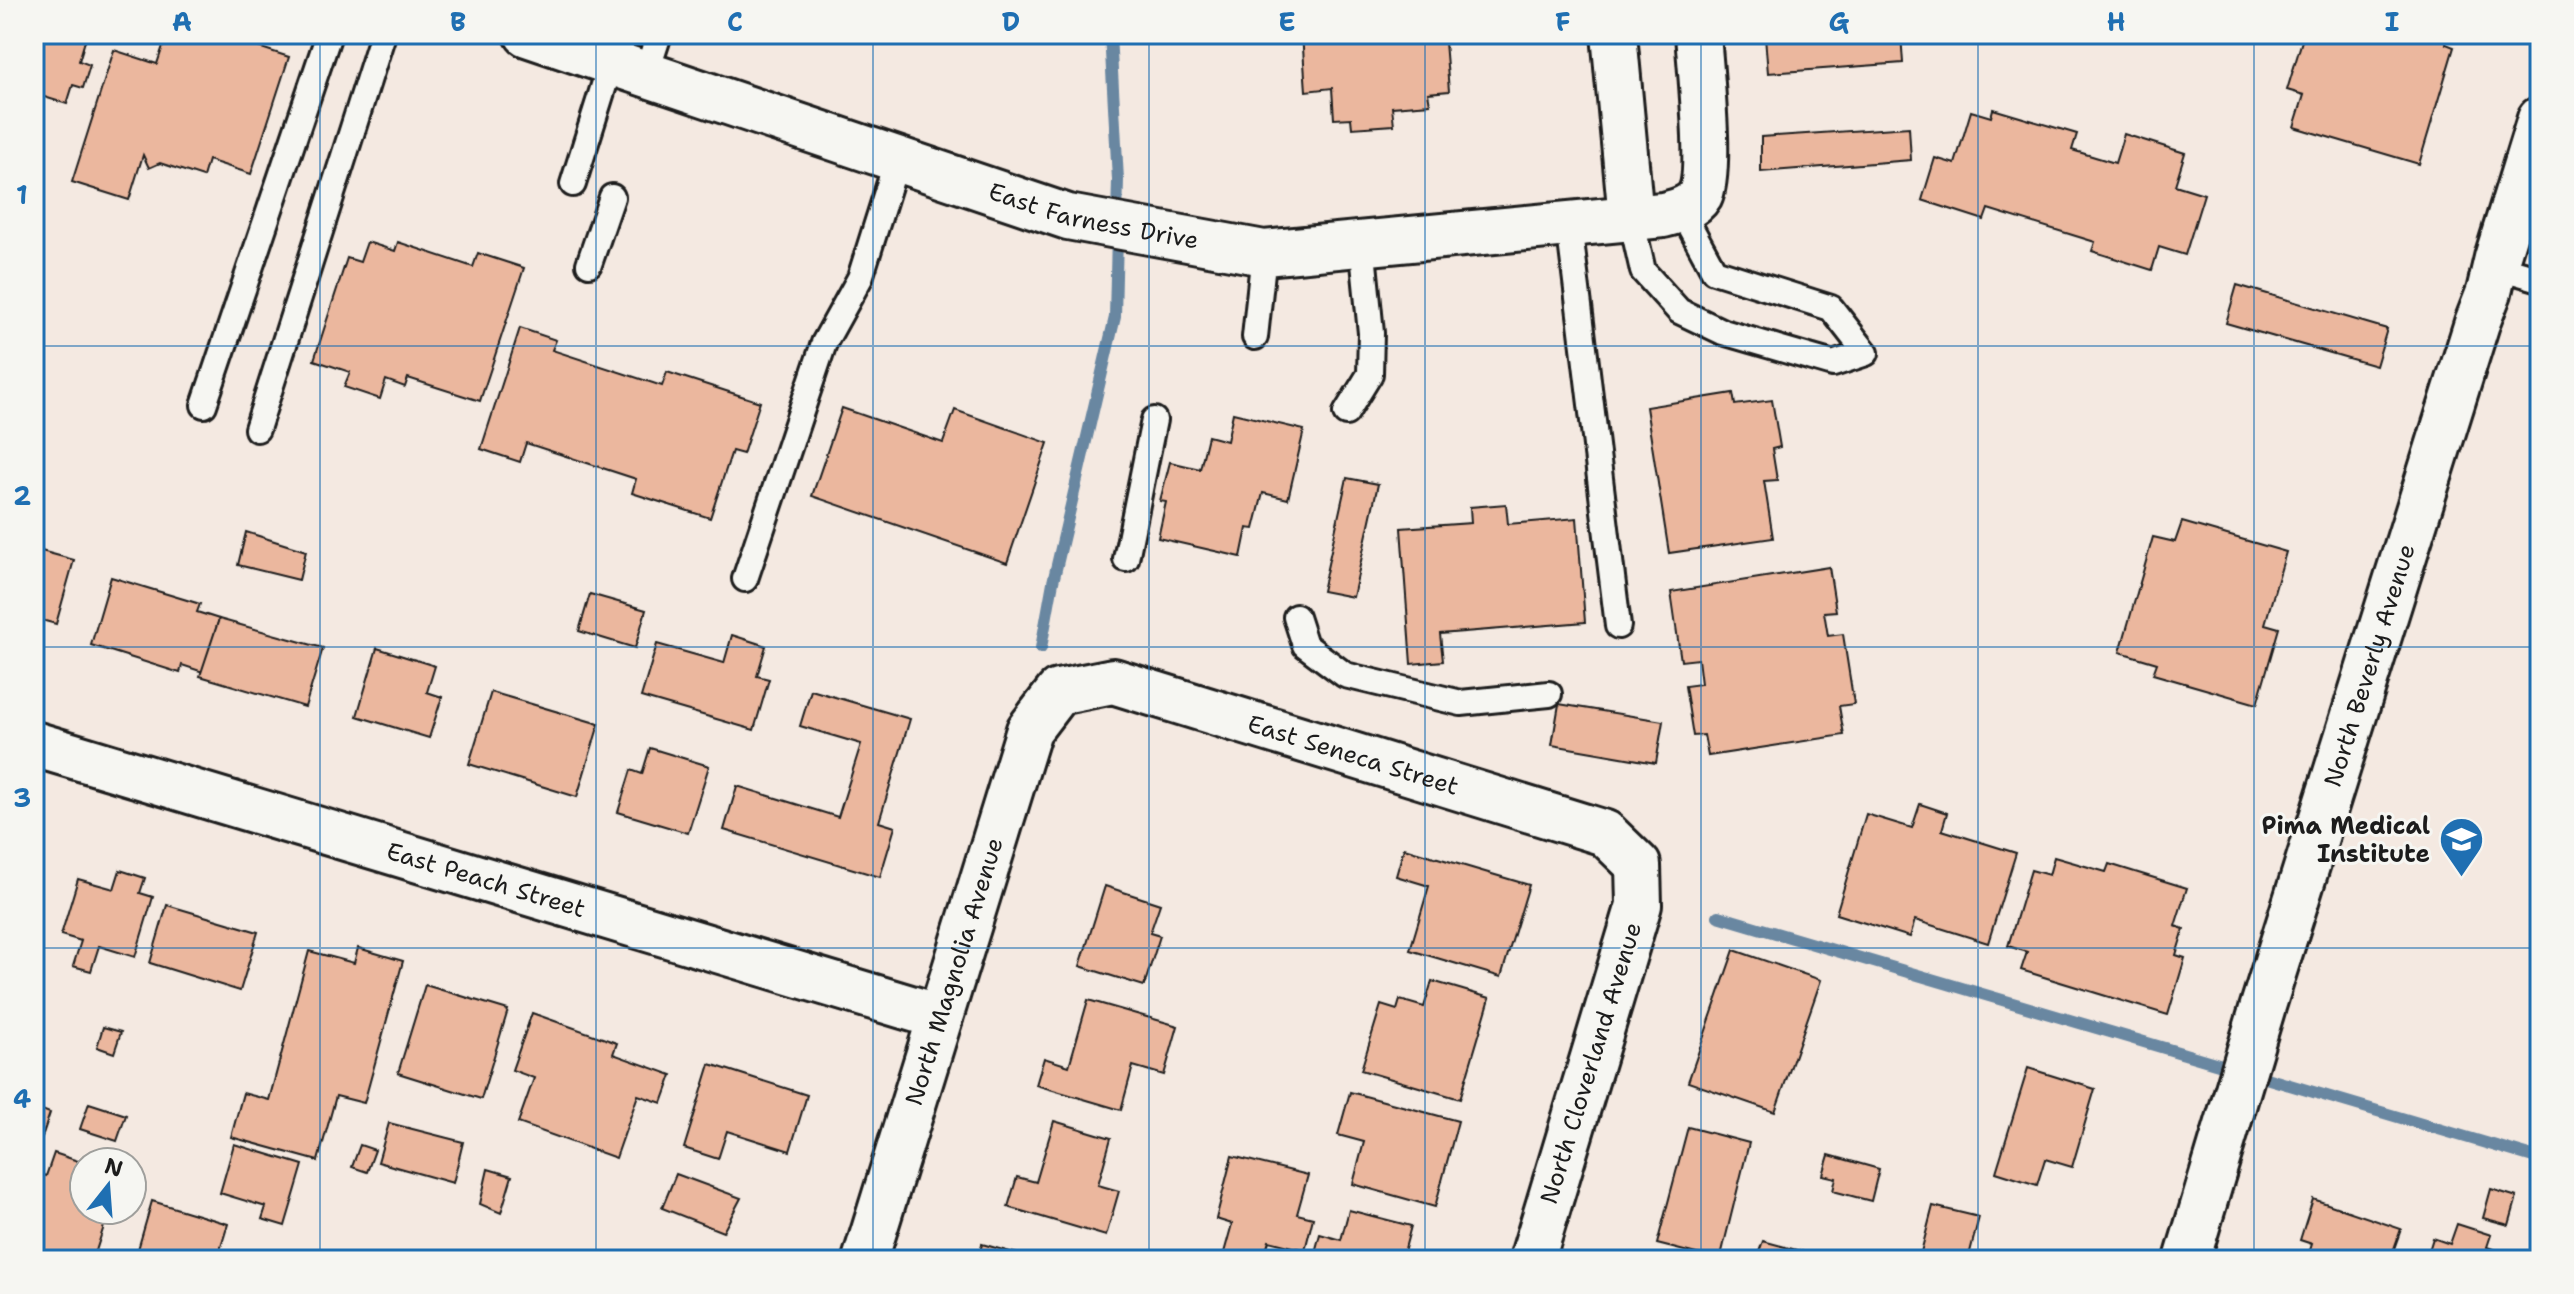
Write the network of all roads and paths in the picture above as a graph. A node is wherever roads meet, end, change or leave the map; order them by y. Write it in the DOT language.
graph roads {
  1 [pos="329,34"];
  2 [pos="383,34"];
  3 [pos="527,34"];
  4 [pos="1614,34"];
  5 [pos="1698,34"];
  6 [pos="624,53"];
  7 [pos="2540,119"];
  8 [pos="897,160"];
  9 [pos="573,184"];
  10 [pos="612,197"];
  11 [pos="1681,210"];
  12 [pos="1631,218"];
  13 [pos="1569,224"];
  14 [pos="1362,243"];
  15 [pos="1264,253"];
  16 [pos="589,264"];
  17 [pos="2496,266"];
  18 [pos="2540,279"];
  19 [pos="1255,337"];
  20 [pos="1352,403"];
  21 [pos="204,405"];
  22 [pos="1154,420"];
  23 [pos="257,429"];
  24 [pos="1126,559"];
  25 [pos="745,579"];
  26 [pos="1296,617"];
  27 [pos="1618,626"];
  28 [pos="1058,692"];
  29 [pos="1549,694"];
  30 [pos="34,744"];
  31 [pos="1638,865"];
  32 [pos="940,1017"];
  33 [pos="865,1260"];
  34 [pos="1532,1260"];
  35 [pos="2187,1260"];
  1 -- 21 [label="lane"];
  2 -- 23 [label="lane"];
  3 -- 6 [label="street, East Farness Drive"];
  4 -- 12 [label="street"];
  5 -- 11 [label="street"];
  6 -- 8 [label="street, East Farness Drive"];
  6 -- 9 [label="lane"];
  7 -- 17 [label="street, North Beverly Avenue"];
  8 -- 15 [label="street, East Farness Drive"];
  8 -- 25 [label="lane"];
  10 -- 16 [label="lane"];
  11 -- 12 [label="street, East Farness Drive"];
  11 -- 12 [label="lane"];
  12 -- 13 [label="street, East Farness Drive"];
  13 -- 14 [label="street, East Farness Drive"];
  13 -- 27 [label="lane"];
  14 -- 15 [label="street, East Farness Drive"];
  14 -- 20 [label="lane"];
  15 -- 19 [label="lane"];
  17 -- 18 [label="lane"];
  17 -- 35 [label="street, North Beverly Avenue"];
  22 -- 24 [label="lane"];
  26 -- 29 [label="lane"];
  28 -- 31 [label="street, East Seneca Street"];
  28 -- 32 [label="street, North Magnolia Avenue"];
  30 -- 32 [label="street, East Peach Street"];
  31 -- 34 [label="street, North Cloverland Avenue"];
  32 -- 33 [label="street, North Magnolia Avenue"];
}
